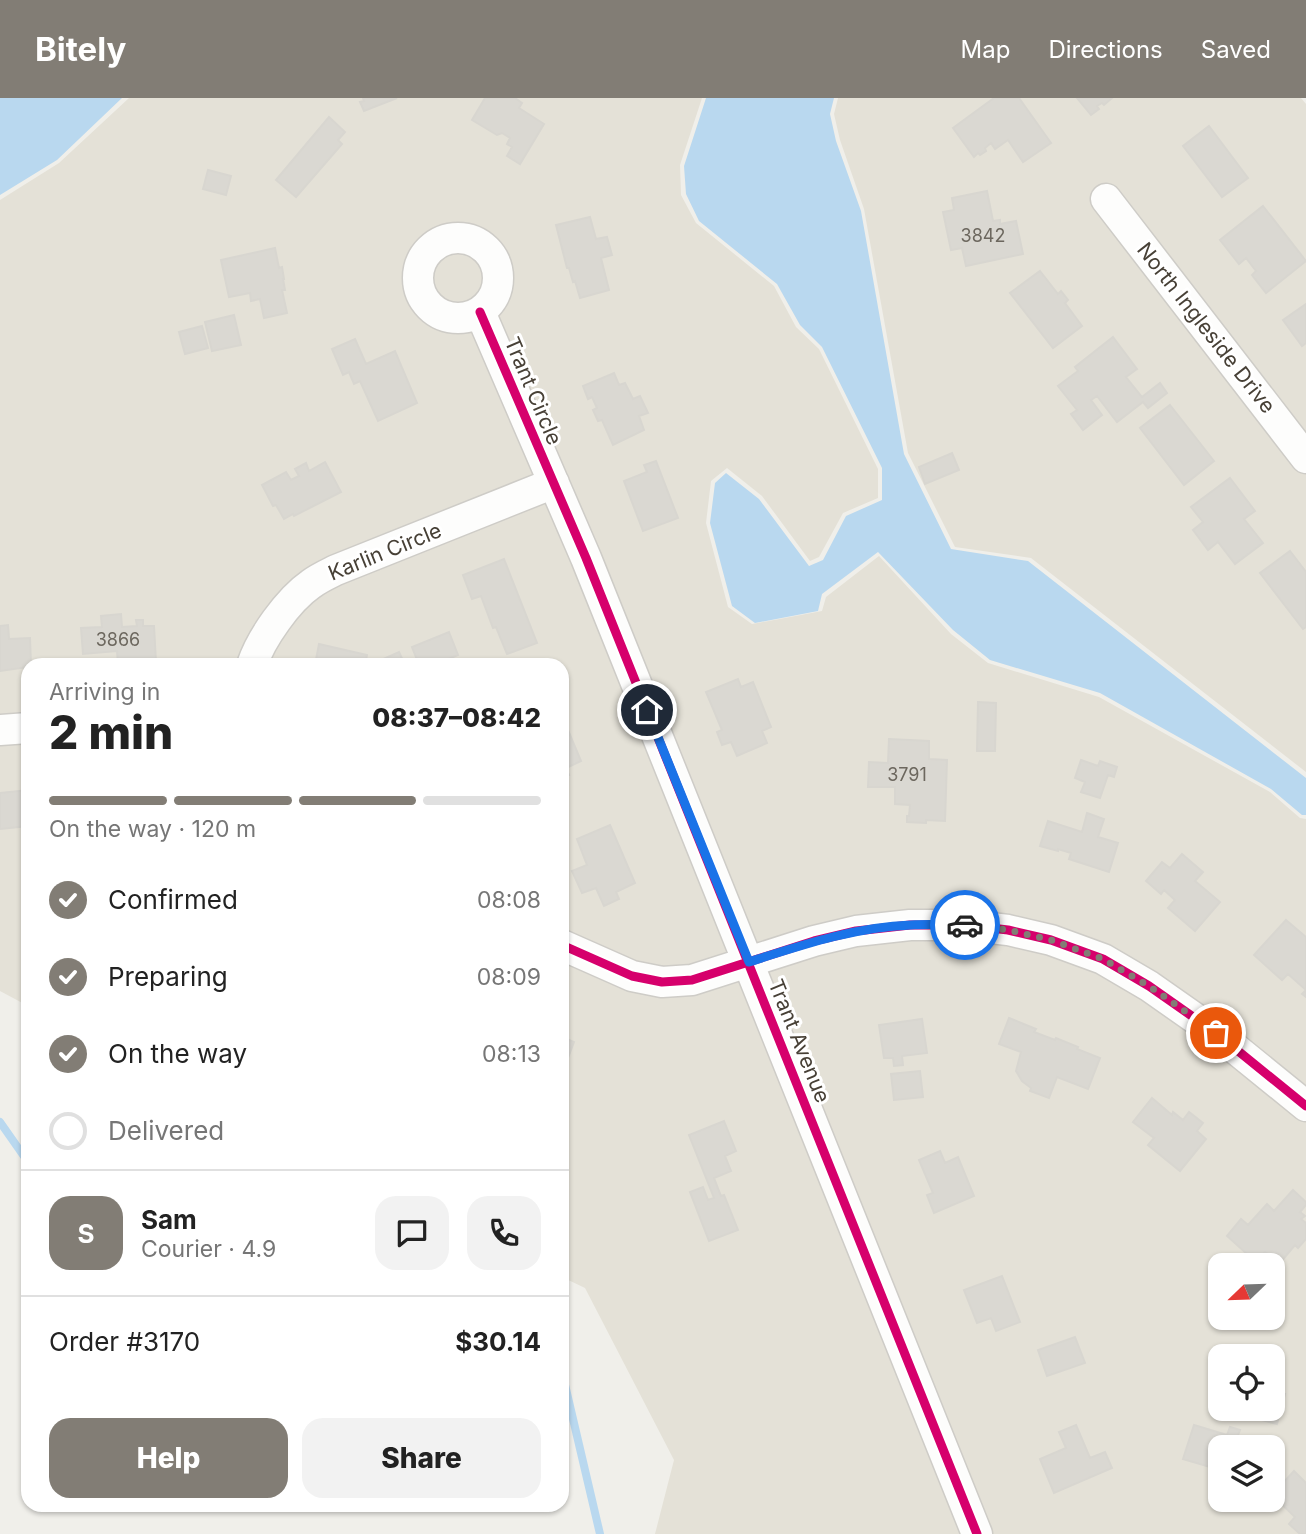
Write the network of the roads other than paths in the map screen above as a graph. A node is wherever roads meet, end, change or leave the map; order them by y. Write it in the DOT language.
graph roads {
  1 [pos="1106,199"];
  2 [pos="480,312"];
  3 [pos="1306,458"];
  4 [pos="554,483"];
  5 [pos="256,658"];
  6 [pos="21,728"];
  7 [pos="0,730"];
  8 [pos="569,948"];
  9 [pos="749,962"];
  10 [pos="1306,1106"];
  11 [pos="977,1534"];
  1 -- 3 [label="street, North Ingleside Drive"];
  2 -- 4 [label="street, Trant Circle"];
  4 -- 5 [label="street, Karlin Circle"];
  4 -- 9 [label="street, Trant Avenue"];
  6 -- 7 [label="street"];
  8 -- 9 [label="street"];
  9 -- 10 [label="street"];
  9 -- 11 [label="street, Trant Avenue"];
}
